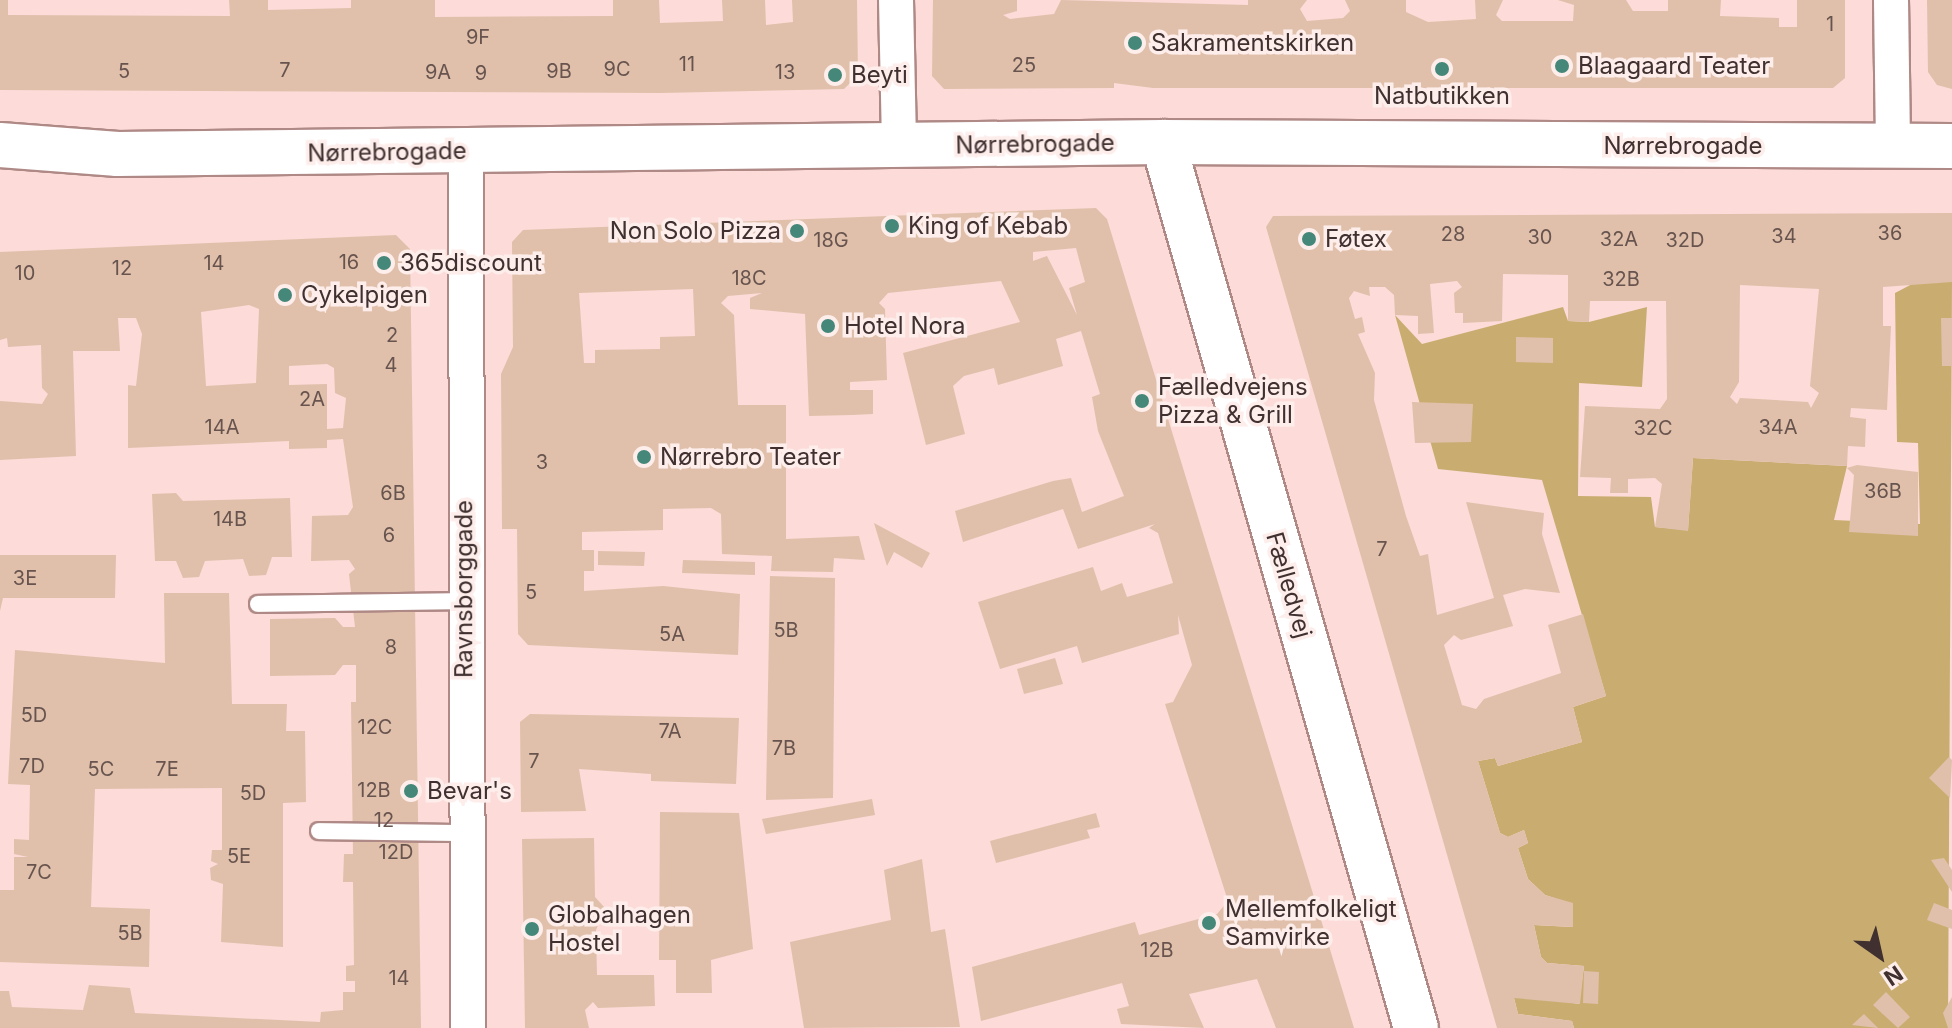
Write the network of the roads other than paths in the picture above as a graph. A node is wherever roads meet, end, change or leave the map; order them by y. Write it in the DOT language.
graph roads {
  1 [pos="896,0"];
  2 [pos="1891,0"];
  3 [pos="1163,142"];
  4 [pos="0,145"];
  5 [pos="899,145"];
  6 [pos="1893,145"];
  7 [pos="1952,146"];
  8 [pos="466,151"];
  9 [pos="118,154"];
  10 [pos="0,167"];
  11 [pos="463,601"];
  12 [pos="258,604"];
  13 [pos="319,831"];
  14 [pos="467,833"];
  15 [pos="468,1028"];
  16 [pos="1416,1028"];
  1 -- 5 [label="street"];
  2 -- 6 [label="street"];
  3 -- 5 [label="street, Nørrebrogade"];
  3 -- 6 [label="street, Nørrebrogade"];
  3 -- 16 [label="street, Fælledvej"];
  4 -- 9 [label="street, Nørrebrogade"];
  5 -- 8 [label="street, Nørrebrogade"];
  6 -- 7 [label="street, Nørrebrogade"];
  8 -- 9 [label="street, Nørrebrogade"];
  8 -- 11 [label="street, Ravnsborggade"];
  9 -- 10 [label="street, Nørrebrogade"];
  11 -- 12 [label="lane"];
  11 -- 14 [label="street, Ravnsborggade"];
  13 -- 14 [label="lane"];
  14 -- 15 [label="street, Ravnsborggade"];
}
